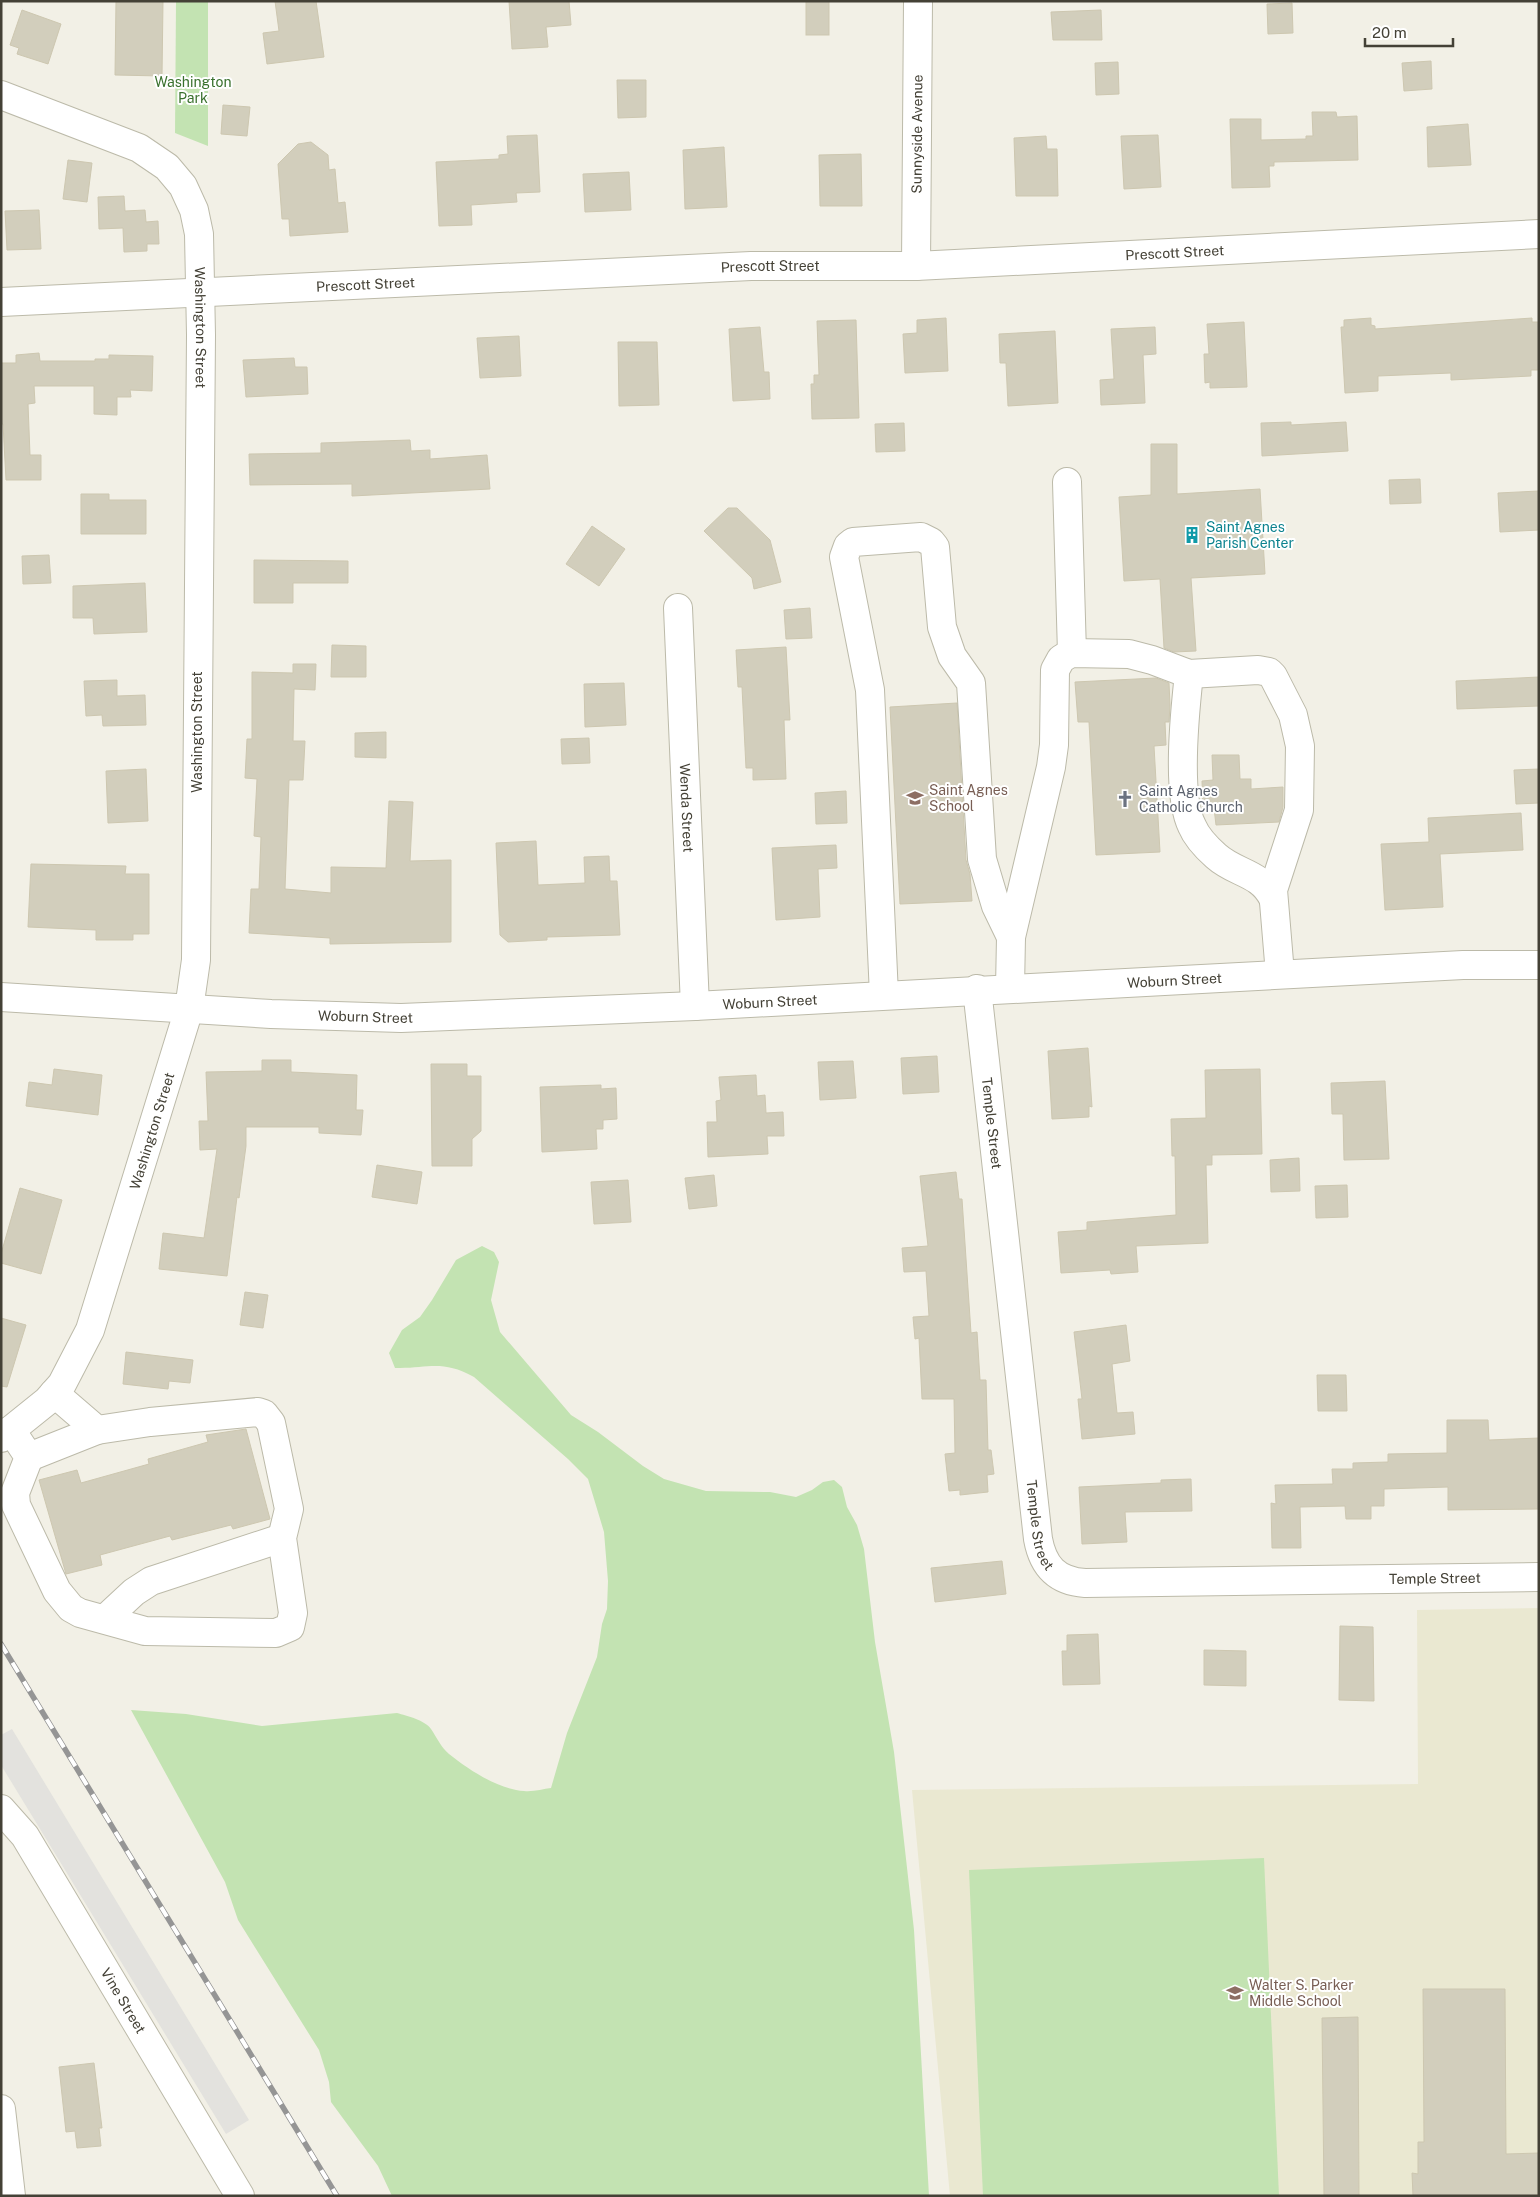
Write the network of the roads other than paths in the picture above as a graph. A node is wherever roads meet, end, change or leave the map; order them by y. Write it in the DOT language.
graph roads {
  1 [pos="918,1"];
  2 [pos="1,95"];
  3 [pos="1539,234"];
  4 [pos="916,266"];
  5 [pos="200,294"];
  6 [pos="1,302"];
  7 [pos="1066,482"];
  8 [pos="678,608"];
  9 [pos="1072,653"];
  10 [pos="1188,674"];
  11 [pos="1273,898"];
  12 [pos="1011,937"];
  13 [pos="1539,965"];
  14 [pos="1280,974"];
  15 [pos="1010,988"];
  16 [pos="978,989"];
  17 [pos="884,995"];
  18 [pos="1,997"];
  19 [pos="695,1006"];
  20 [pos="189,1009"];
  21 [pos="54,1393"];
  22 [pos="98,1430"];
  23 [pos="6,1434"];
  24 [pos="29,1457"];
  25 [pos="282,1538"];
  26 [pos="1539,1577"];
  27 [pos="106,1618"];
  28 [pos="1,1809"];
  29 [pos="1,2109"];
  30 [pos="11,2196"];
  31 [pos="240,2196"];
  1 -- 4 [label="street, Sunnyside Avenue"];
  2 -- 5 [label="street, Washington Street"];
  3 -- 4 [label="street, Prescott Street"];
  4 -- 5 [label="street, Prescott Street"];
  5 -- 6 [label="street, Prescott Street"];
  5 -- 20 [label="street, Washington Street"];
  7 -- 9 [label="street"];
  8 -- 19 [label="street, Wenda Street"];
  9 -- 10 [label="street"];
  9 -- 12 [label="street"];
  10 -- 11 [label="street"];
  10 -- 11 [label="street"];
  11 -- 14 [label="street"];
  12 -- 15 [label="street"];
  12 -- 17 [label="street"];
  13 -- 14 [label="street, Woburn Street"];
  14 -- 15 [label="street, Woburn Street"];
  15 -- 16 [label="street, Woburn Street"];
  16 -- 17 [label="street, Woburn Street"];
  16 -- 26 [label="street, Temple Street"];
  17 -- 19 [label="street, Woburn Street"];
  18 -- 20 [label="street, Woburn Street"];
  19 -- 20 [label="street, Woburn Street"];
  20 -- 21 [label="street, Washington Street"];
  21 -- 22 [label="street"];
  21 -- 23 [label="street, Washington Street"];
  22 -- 24 [label="street"];
  22 -- 25 [label="street"];
  23 -- 24 [label="street"];
  24 -- 27 [label="street"];
  25 -- 27 [label="street"];
  25 -- 27 [label="street"];
  28 -- 31 [label="street, Vine Street"];
  29 -- 30 [label="street"];
}
